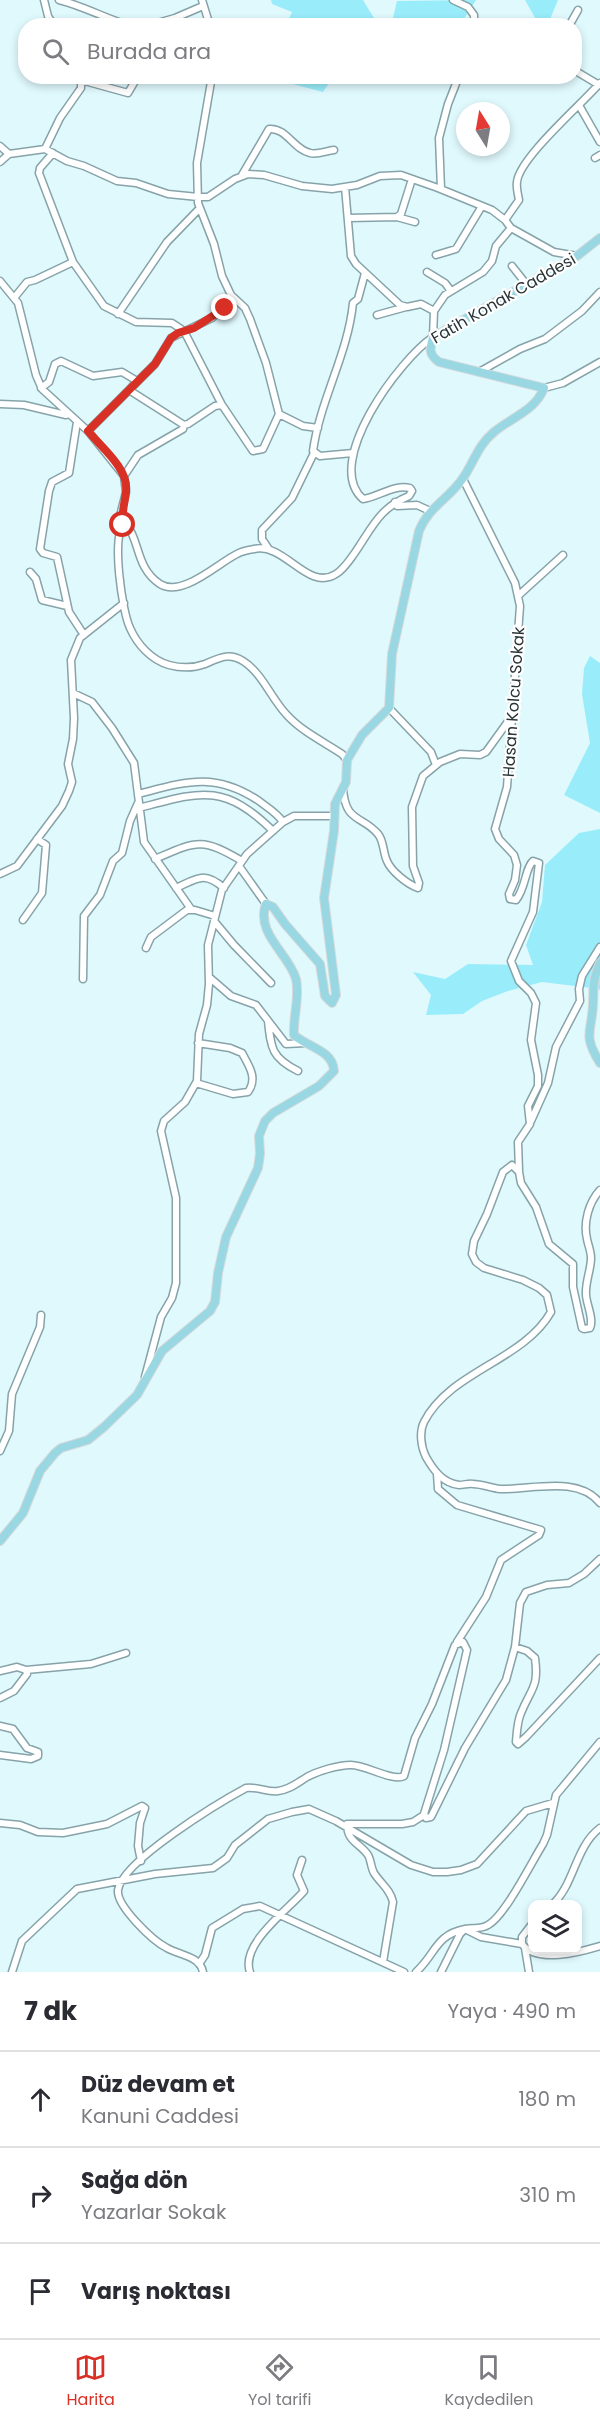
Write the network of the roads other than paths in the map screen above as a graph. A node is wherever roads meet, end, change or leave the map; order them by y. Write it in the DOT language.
graph roads {
  1 [pos="44,0"];
  2 [pos="59,0"];
  3 [pos="453,0"];
  4 [pos="203,3"];
  5 [pos="578,10"];
  6 [pos="49,18"];
  7 [pos="106,18"];
  8 [pos="175,18"];
  9 [pos="208,18"];
  10 [pos="474,18"];
  11 [pos="574,18"];
  12 [pos="582,74"];
  13 [pos="81,84"];
  14 [pos="100,84"];
  15 [pos="133,84"];
  16 [pos="211,84"];
  17 [pos="456,84"];
  18 [pos="599,84"];
  19 [pos="580,106"];
  20 [pos="600,142"];
  21 [pos="0,146"];
  22 [pos="45,149"];
  23 [pos="334,150"];
  24 [pos="52,153"];
  25 [pos="9,154"];
  26 [pos="0,162"];
  27 [pos="242,175"];
  28 [pos="412,179"];
  29 [pos="345,187"];
  30 [pos="441,189"];
  31 [pos="198,196"];
  32 [pos="482,206"];
  33 [pos="199,209"];
  34 [pos="397,217"];
  35 [pos="348,218"];
  36 [pos="505,220"];
  37 [pos="415,222"];
  38 [pos="511,228"];
  39 [pos="600,238"];
  40 [pos="436,255"];
  41 [pos="577,256"];
  42 [pos="73,262"];
  43 [pos="512,266"];
  44 [pos="427,272"];
  45 [pos="365,273"];
  46 [pos="0,281"];
  47 [pos="527,285"];
  48 [pos="451,291"];
  49 [pos="600,292"];
  50 [pos="231,295"];
  51 [pos="14,298"];
  52 [pos="407,307"];
  53 [pos="434,311"];
  54 [pos="118,314"];
  55 [pos="377,315"];
  56 [pos="184,331"];
  57 [pos="433,337"];
  58 [pos="600,362"];
  59 [pos="479,372"];
  60 [pos="136,381"];
  61 [pos="41,388"];
  62 [pos="544,388"];
  63 [pos="0,404"];
  64 [pos="222,405"];
  65 [pos="279,414"];
  66 [pos="69,416"];
  67 [pos="77,422"];
  68 [pos="184,425"];
  69 [pos="318,428"];
  70 [pos="88,431"];
  71 [pos="314,453"];
  72 [pos="353,453"];
  73 [pos="124,476"];
  74 [pos="463,479"];
  75 [pos="394,502"];
  76 [pos="430,511"];
  77 [pos="123,525"];
  78 [pos="269,549"];
  79 [pos="563,555"];
  80 [pos="30,572"];
  81 [pos="519,595"];
  82 [pos="124,603"];
  83 [pos="68,606"];
  84 [pos="84,635"];
  85 [pos="73,693"];
  86 [pos="389,708"];
  87 [pos="512,716"];
  88 [pos="347,760"];
  89 [pos="436,765"];
  90 [pos="343,788"];
  91 [pos="138,794"];
  92 [pos="138,806"];
  93 [pos="333,816"];
  94 [pos="283,822"];
  95 [pos="273,831"];
  96 [pos="38,839"];
  97 [pos="155,859"];
  98 [pos="241,863"];
  99 [pos="0,874"];
  100 [pos="176,888"];
  101 [pos="224,888"];
  102 [pos="266,904"];
  103 [pos="191,909"];
  104 [pos="215,919"];
  105 [pos="23,920"];
  106 [pos="600,947"];
  107 [pos="146,948"];
  108 [pos="600,963"];
  109 [pos="209,977"];
  110 [pos="83,979"];
  111 [pos="271,983"];
  112 [pos="267,1018"];
  113 [pos="198,1043"];
  114 [pos="306,1043"];
  115 [pos="600,1063"];
  116 [pos="298,1071"];
  117 [pos="196,1083"];
  118 [pos="530,1124"];
  119 [pos="519,1172"];
  120 [pos="600,1190"];
  121 [pos="41,1315"];
  122 [pos="142,1387"];
  123 [pos="0,1451"];
  124 [pos="437,1474"];
  125 [pos="600,1503"];
  126 [pos="0,1541"];
  127 [pos="600,1559"];
  128 [pos="455,1645"];
  129 [pos="515,1647"];
  130 [pos="126,1653"];
  131 [pos="600,1658"];
  132 [pos="26,1670"];
  133 [pos="0,1671"];
  134 [pos="0,1698"];
  135 [pos="0,1726"];
  136 [pos="600,1742"];
  137 [pos="0,1755"];
  138 [pos="553,1803"];
  139 [pos="424,1815"];
  140 [pos="0,1823"];
  141 [pos="600,1827"];
  142 [pos="347,1828"];
  143 [pos="302,1860"];
  144 [pos="141,1861"];
  145 [pos="121,1881"];
  146 [pos="556,1900"];
  147 [pos="281,1915"];
  148 [pos="465,1929"];
  149 [pos="528,1929"];
  150 [pos="523,1946"];
  151 [pos="600,1946"];
  152 [pos="383,1962"];
  153 [pos="200,1968"];
  154 [pos="12,1972"];
  155 [pos="250,1972"];
  156 [pos="404,1972"];
  157 [pos="416,1972"];
  158 [pos="441,1972"];
  159 [pos="529,1972"];
  1 -- 6 [label="street"];
  2 -- 7 [label="street"];
  3 -- 10 [label="street"];
  4 -- 8 [label="street"];
  4 -- 9 [label="street"];
  5 -- 11 [label="street"];
  12 -- 18 [label="street"];
  13 -- 22 [label="street"];
  14 -- 15 [label="street"];
  16 -- 31 [label="street"];
  17 -- 30 [label="street"];
  18 -- 19 [label="street"];
  19 -- 20 [label="street"];
  19 -- 36 [label="street"];
  21 -- 25 [label="street"];
  22 -- 24 [label="street"];
  22 -- 25 [label="street"];
  23 -- 27 [label="street"];
  24 -- 31 [label="street"];
  24 -- 42 [label="street"];
  25 -- 26 [label="street"];
  27 -- 29 [label="street"];
  27 -- 31 [label="street"];
  28 -- 29 [label="street"];
  28 -- 30 [label="street"];
  28 -- 34 [label="street"];
  29 -- 35 [label="street"];
  30 -- 32 [label="street"];
  31 -- 33 [label="street"];
  32 -- 36 [label="street"];
  32 -- 40 [label="street"];
  33 -- 50 [label="street"];
  33 -- 54 [label="street"];
  34 -- 35 [label="street"];
  34 -- 37 [label="street"];
  35 -- 45 [label="street"];
  36 -- 38 [label="street"];
  38 -- 41 [label="street"];
  38 -- 48 [label="street"];
  39 -- 41 [label="main road, Fatih Konak Caddesi"];
  41 -- 47 [label="main road, Fatih Konak Caddesi"];
  42 -- 51 [label="street"];
  42 -- 54 [label="street"];
  43 -- 47 [label="street"];
  44 -- 48 [label="street"];
  45 -- 52 [label="street"];
  45 -- 69 [label="street"];
  46 -- 51 [label="street"];
  47 -- 57 [label="main road, Fatih Konak Caddesi"];
  48 -- 53 [label="street"];
  49 -- 59 [label="street"];
  50 -- 56 [label="street"];
  50 -- 65 [label="street"];
  51 -- 61 [label="street"];
  52 -- 53 [label="street"];
  52 -- 55 [label="street"];
  53 -- 57 [label="street"];
  54 -- 56 [label="street"];
  56 -- 60 [label="street"];
  56 -- 64 [label="street"];
  57 -- 59 [label="main road"];
  57 -- 72 [label="street, Fatih Konak Caddesi"];
  58 -- 62 [label="street"];
  59 -- 62 [label="main road"];
  60 -- 61 [label="street"];
  60 -- 68 [label="street"];
  60 -- 70 [label="street"];
  61 -- 66 [label="street"];
  62 -- 74 [label="main road"];
  63 -- 66 [label="street"];
  64 -- 65 [label="street"];
  64 -- 68 [label="street"];
  65 -- 69 [label="street"];
  66 -- 67 [label="street"];
  67 -- 70 [label="street"];
  67 -- 83 [label="street"];
  68 -- 73 [label="street"];
  69 -- 71 [label="street"];
  70 -- 73 [label="street"];
  71 -- 72 [label="street"];
  71 -- 78 [label="street"];
  72 -- 75 [label="street"];
  73 -- 77 [label="street"];
  74 -- 76 [label="main road"];
  74 -- 81 [label="street, Hasan Kolcu Sokak"];
  75 -- 76 [label="street"];
  75 -- 78 [label="street"];
  76 -- 86 [label="main road"];
  77 -- 78 [label="street"];
  77 -- 82 [label="street"];
  79 -- 81 [label="street"];
  80 -- 83 [label="street"];
  81 -- 87 [label="street, Hasan Kolcu Sokak"];
  82 -- 84 [label="street"];
  82 -- 88 [label="street"];
  83 -- 84 [label="street"];
  84 -- 85 [label="street"];
  85 -- 91 [label="street"];
  85 -- 96 [label="street"];
  86 -- 88 [label="main road"];
  86 -- 89 [label="street"];
  87 -- 89 [label="street"];
  87 -- 118 [label="street, Hasan Kolcu Sokak"];
  88 -- 90 [label="main road"];
  89 -- 90 [label="street"];
  90 -- 93 [label="main road"];
  91 -- 92 [label="street"];
  91 -- 94 [label="street"];
  92 -- 95 [label="street"];
  92 -- 97 [label="street"];
  92 -- 110 [label="street"];
  93 -- 94 [label="street"];
  93 -- 102 [label="main road"];
  94 -- 95 [label="street"];
  95 -- 98 [label="street"];
  96 -- 99 [label="street"];
  96 -- 105 [label="street"];
  97 -- 98 [label="street"];
  97 -- 100 [label="street"];
  98 -- 101 [label="street"];
  98 -- 102 [label="street"];
  100 -- 101 [label="street"];
  100 -- 103 [label="street"];
  101 -- 104 [label="street"];
  102 -- 114 [label="main road"];
  103 -- 104 [label="street"];
  103 -- 107 [label="street"];
  104 -- 109 [label="street"];
  104 -- 111 [label="street"];
  106 -- 118 [label="street"];
  108 -- 115 [label="main road"];
  109 -- 112 [label="street"];
  109 -- 113 [label="street"];
  112 -- 114 [label="street"];
  112 -- 116 [label="street"];
  113 -- 117 [label="street"];
  113 -- 117 [label="street"];
  114 -- 122 [label="main road"];
  117 -- 122 [label="street"];
  118 -- 119 [label="street"];
  119 -- 120 [label="street"];
  119 -- 124 [label="street"];
  121 -- 123 [label="street"];
  122 -- 126 [label="main road"];
  124 -- 125 [label="street"];
  124 -- 128 [label="street"];
  127 -- 129 [label="street"];
  128 -- 139 [label="street"];
  128 -- 144 [label="street"];
  129 -- 131 [label="street"];
  129 -- 139 [label="street"];
  130 -- 132 [label="street"];
  132 -- 133 [label="street"];
  132 -- 134 [label="street"];
  135 -- 137 [label="street"];
  136 -- 138 [label="street"];
  138 -- 142 [label="street"];
  138 -- 148 [label="street"];
  139 -- 142 [label="street"];
  140 -- 144 [label="street"];
  141 -- 146 [label="street"];
  142 -- 145 [label="street"];
  142 -- 152 [label="street"];
  143 -- 147 [label="street"];
  144 -- 145 [label="street"];
  145 -- 153 [label="street"];
  145 -- 154 [label="street"];
  147 -- 152 [label="street"];
  147 -- 153 [label="street"];
  147 -- 155 [label="street"];
  148 -- 150 [label="street"];
  148 -- 157 [label="street"];
  148 -- 158 [label="street"];
  149 -- 150 [label="street"];
  150 -- 151 [label="street"];
  150 -- 159 [label="street"];
  152 -- 156 [label="street"];
}
